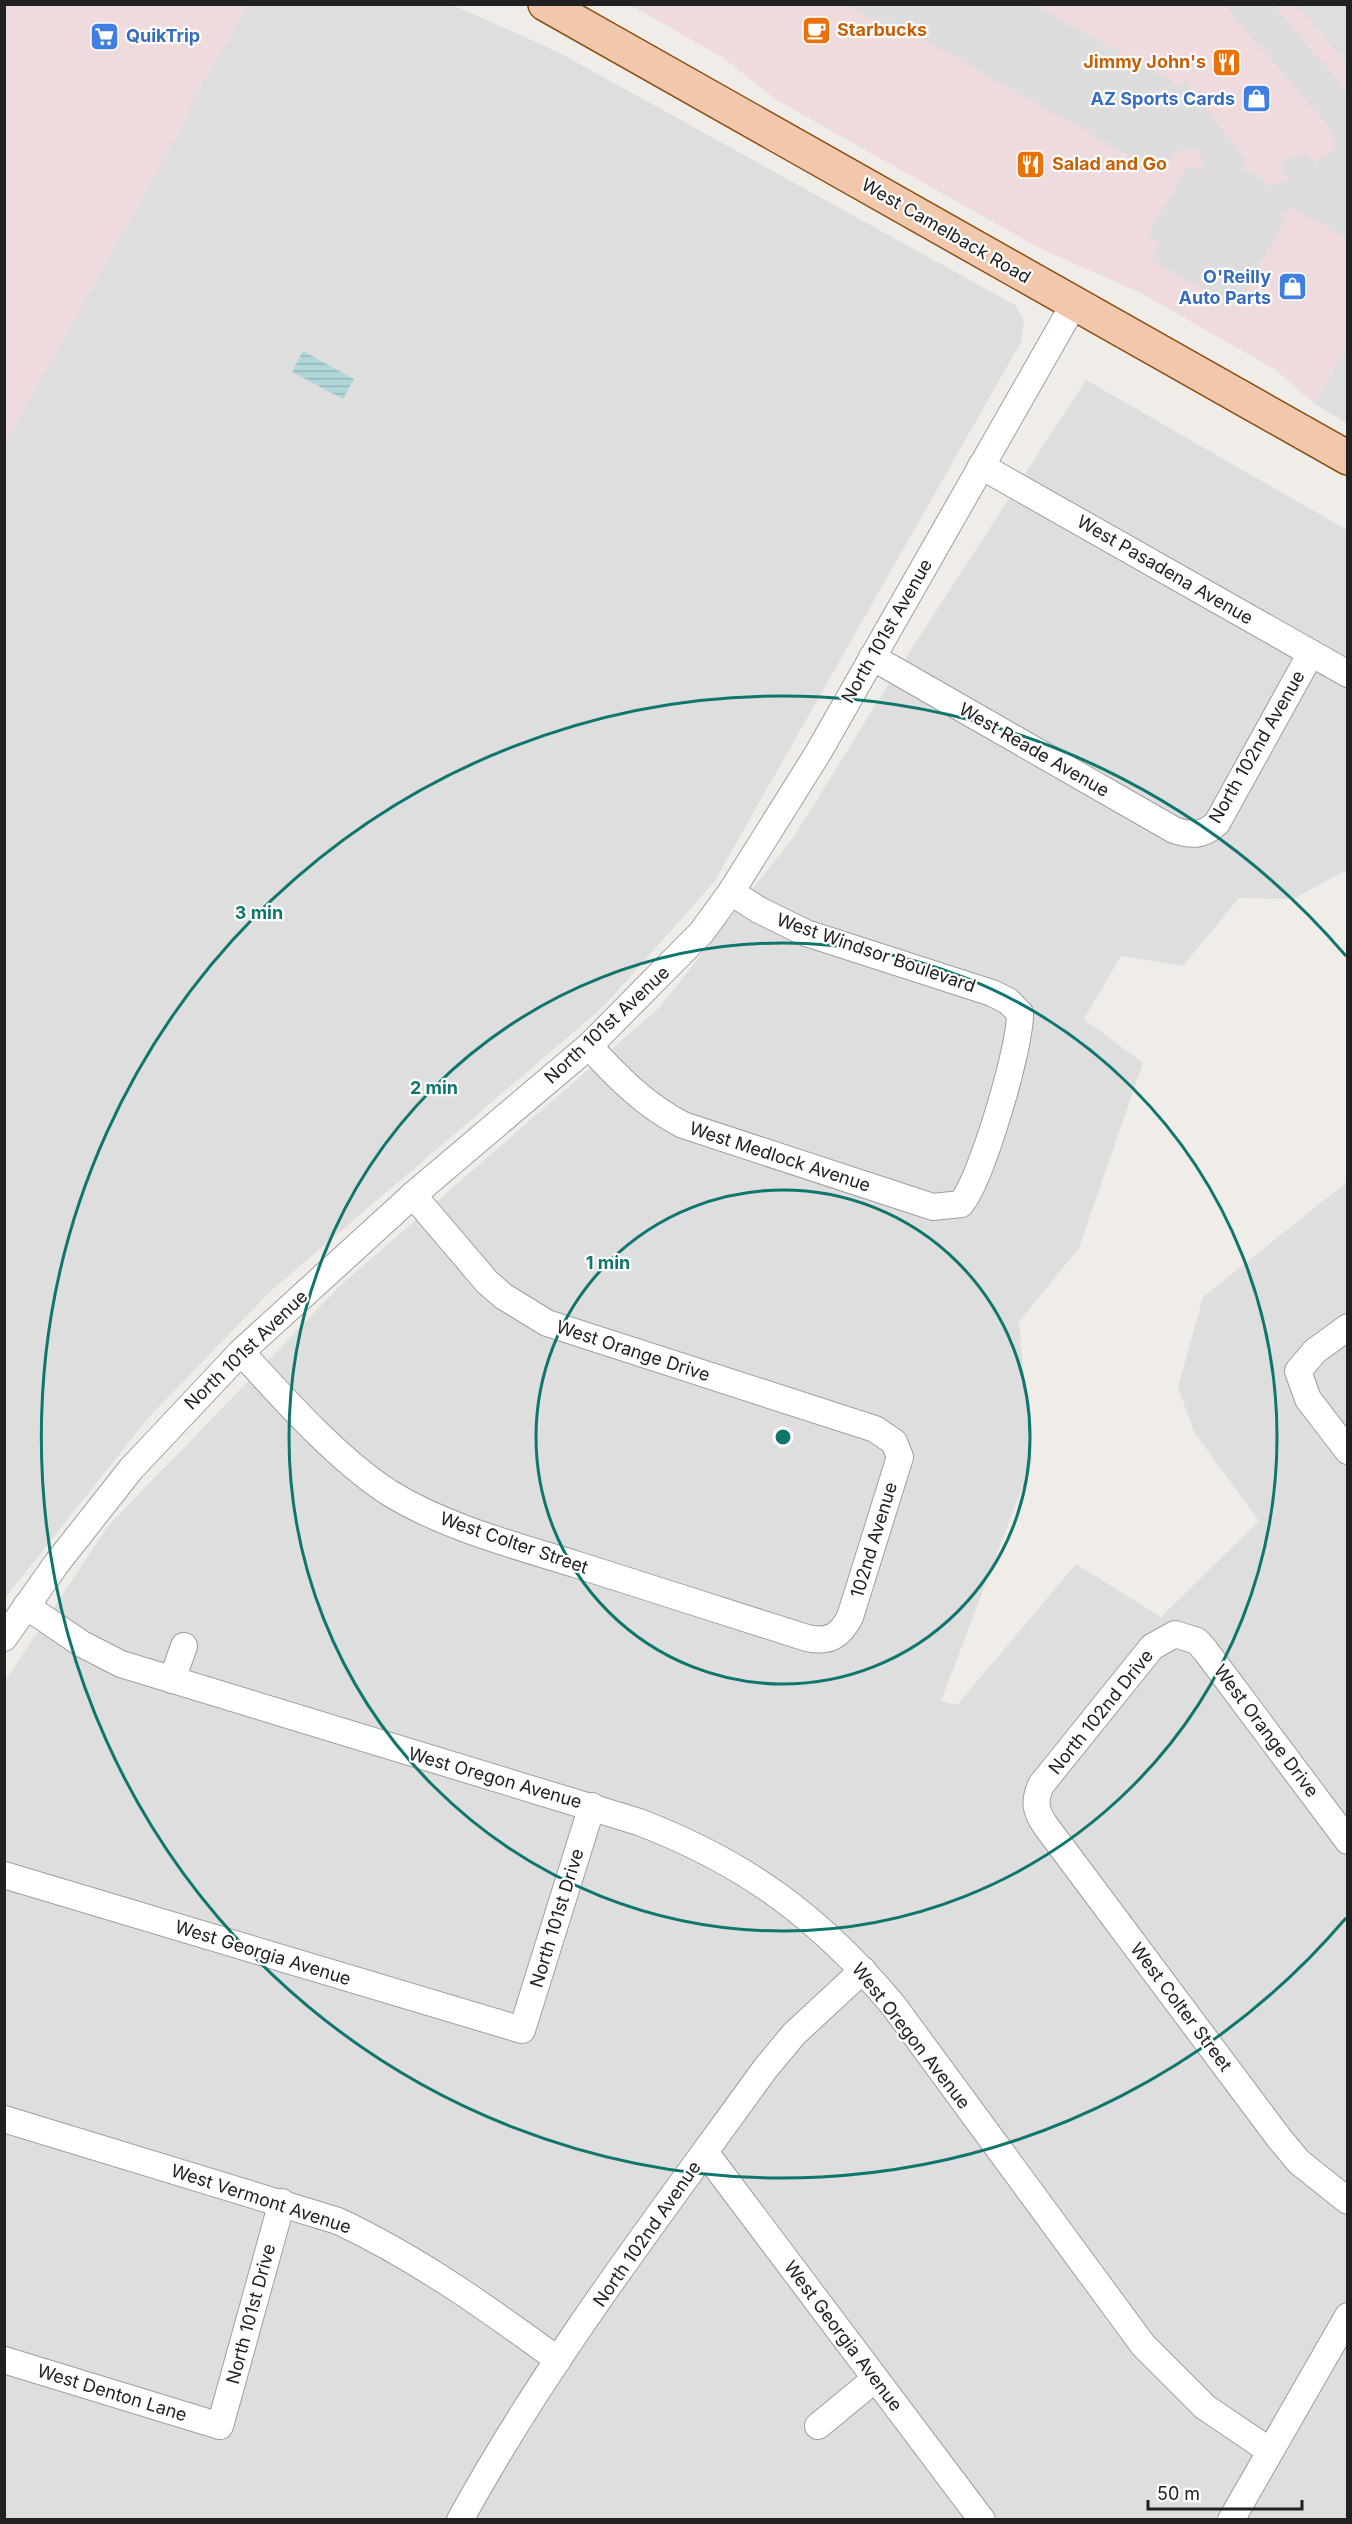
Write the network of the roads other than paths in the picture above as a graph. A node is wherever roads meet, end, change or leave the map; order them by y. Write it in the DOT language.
graph roads {
  1 [pos="545,4"];
  2 [pos="1074,304"];
  3 [pos="1347,458"];
  4 [pos="981,466"];
  5 [pos="1311,653"];
  6 [pos="872,657"];
  7 [pos="1347,674"];
  8 [pos="1198,834"];
  9 [pos="731,892"];
  10 [pos="589,1046"];
  11 [pos="413,1195"];
  12 [pos="961,1204"];
  13 [pos="1347,1327"];
  14 [pos="241,1352"];
  15 [pos="894,1442"];
  16 [pos="1347,1451"];
  17 [pos="26,1606"];
  18 [pos="1175,1634"];
  19 [pos="838,1636"];
  20 [pos="4,1638"];
  21 [pos="184,1646"];
  22 [pos="172,1680"];
  23 [pos="1036,1798"];
  24 [pos="592,1806"];
  25 [pos="1347,1841"];
  26 [pos="4,1875"];
  27 [pos="863,1970"];
  28 [pos="522,2030"];
  29 [pos="4,2119"];
  30 [pos="705,2152"];
  31 [pos="1347,2200"];
  32 [pos="282,2202"];
  33 [pos="1347,2316"];
  34 [pos="1341,2344"];
  35 [pos="4,2360"];
  36 [pos="558,2360"];
  37 [pos="875,2379"];
  38 [pos="220,2426"];
  39 [pos="818,2426"];
  40 [pos="1270,2451"];
  41 [pos="460,2520"];
  42 [pos="982,2520"];
  43 [pos="1231,2520"];
  1 -- 2 [label="main road, West Camelback Road"];
  2 -- 3 [label="main road, West Camelback Road"];
  2 -- 4 [label="street, North 101st Avenue"];
  4 -- 5 [label="street, West Pasadena Avenue"];
  4 -- 6 [label="street, North 101st Avenue"];
  5 -- 7 [label="street, West Pasadena Avenue"];
  5 -- 8 [label="street, North 102nd Avenue"];
  6 -- 8 [label="street, West Reade Avenue"];
  6 -- 9 [label="street, North 101st Avenue"];
  9 -- 10 [label="street, North 101st Avenue"];
  9 -- 12 [label="street, West Windsor Boulevard"];
  10 -- 11 [label="street, North 101st Avenue"];
  10 -- 12 [label="street, West Medlock Avenue"];
  11 -- 14 [label="street, North 101st Avenue"];
  11 -- 15 [label="street, West Orange Drive"];
  13 -- 16 [label="street"];
  14 -- 17 [label="street, North 101st Avenue"];
  14 -- 19 [label="street, West Colter Street"];
  15 -- 19 [label="street, 102nd Avenue"];
  17 -- 20 [label="street, North 101st Avenue"];
  17 -- 22 [label="street, West Oregon Avenue"];
  18 -- 23 [label="street, North 102nd Drive"];
  18 -- 25 [label="street, West Orange Drive"];
  21 -- 22 [label="street"];
  22 -- 24 [label="street, West Oregon Avenue"];
  23 -- 31 [label="street, West Colter Street"];
  24 -- 27 [label="street, West Oregon Avenue"];
  24 -- 28 [label="street, North 101st Drive"];
  26 -- 28 [label="street, West Georgia Avenue"];
  27 -- 30 [label="street, North 102nd Avenue"];
  27 -- 40 [label="street, West Oregon Avenue"];
  29 -- 32 [label="street, West Vermont Avenue"];
  30 -- 36 [label="street, North 102nd Avenue"];
  30 -- 37 [label="street, West Georgia Avenue"];
  32 -- 36 [label="street, West Vermont Avenue"];
  32 -- 38 [label="street, North 101st Drive"];
  33 -- 34 [label="street"];
  34 -- 40 [label="street"];
  35 -- 38 [label="street, West Denton Lane"];
  36 -- 41 [label="street, North 102nd Avenue"];
  37 -- 39 [label="street"];
  37 -- 42 [label="street, West Georgia Avenue"];
  40 -- 43 [label="street"];
}
